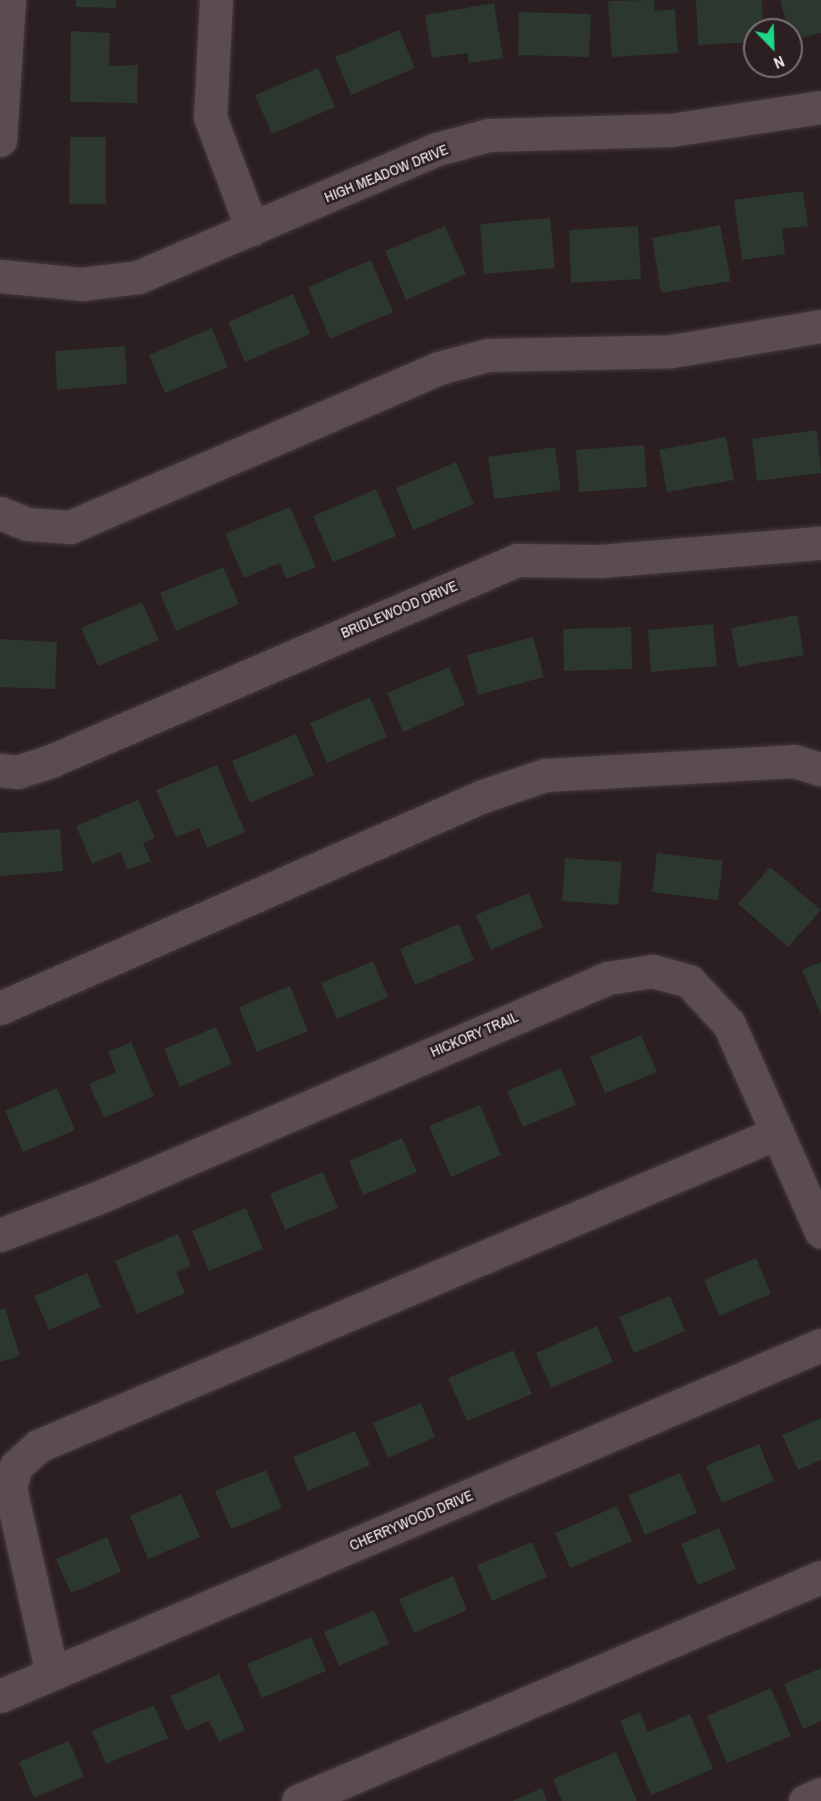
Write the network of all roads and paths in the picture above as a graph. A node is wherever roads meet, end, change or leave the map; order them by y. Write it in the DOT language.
graph roads {
  1 [pos="9,0"];
  2 [pos="216,0"];
  3 [pos="821,107"];
  4 [pos="0,140"];
  5 [pos="252,229"];
  6 [pos="0,276"];
  7 [pos="821,326"];
  8 [pos="0,513"];
  9 [pos="821,543"];
  10 [pos="821,769"];
  11 [pos="0,770"];
  12 [pos="0,1008"];
  13 [pos="777,1133"];
  14 [pos="821,1232"];
  15 [pos="0,1234"];
  16 [pos="821,1345"];
  17 [pos="821,1576"];
  18 [pos="52,1674"];
  19 [pos="0,1696"];
  20 [pos="821,1794"];
  21 [pos="298,1801"];
  22 [pos="805,1801"];
  1 -- 4 [label="street"];
  2 -- 5 [label="street"];
  3 -- 5 [label="street, HIGH MEADOW DRIVE"];
  5 -- 6 [label="street, HIGH MEADOW DRIVE"];
  7 -- 8 [label="street"];
  9 -- 11 [label="street, BRIDLEWOOD DRIVE"];
  10 -- 12 [label="street"];
  13 -- 14 [label="street, HICKORY TRAIL"];
  13 -- 15 [label="street, HICKORY TRAIL"];
  13 -- 18 [label="street"];
  16 -- 18 [label="street, CHERRYWOOD DRIVE"];
  17 -- 21 [label="street"];
  18 -- 19 [label="street, CHERRYWOOD DRIVE"];
  20 -- 22 [label="street"];
}
